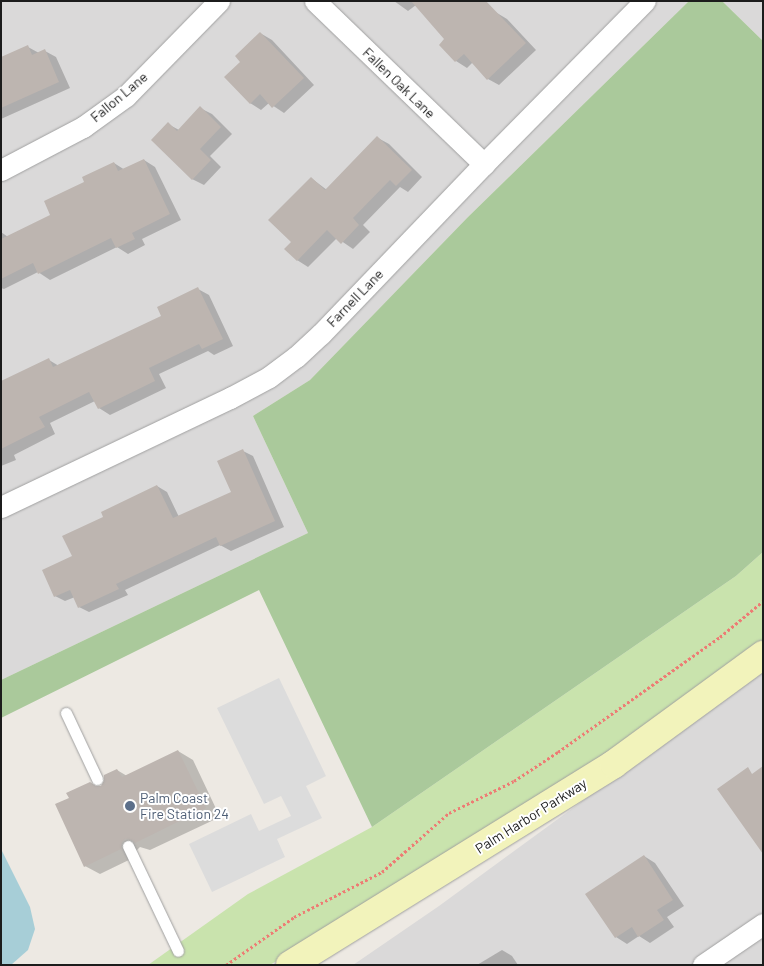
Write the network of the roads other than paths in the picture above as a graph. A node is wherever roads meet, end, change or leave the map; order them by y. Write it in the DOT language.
graph roads {
  1 [pos="219,1"];
  2 [pos="315,1"];
  3 [pos="645,1"];
  4 [pos="484,164"];
  5 [pos="1,170"];
  6 [pos="1,507"];
  7 [pos="763,655"];
  8 [pos="66,713"];
  9 [pos="97,779"];
  10 [pos="128,846"];
  11 [pos="763,924"];
  12 [pos="178,951"];
  13 [pos="290,965"];
  14 [pos="704,965"];
  1 -- 5 [label="street, Fallon Lane"];
  2 -- 4 [label="street, Fallen Oak Lane"];
  3 -- 4 [label="street, Farnell Lane"];
  4 -- 6 [label="street, Farnell Lane"];
  7 -- 13 [label="street, Palm Harbor Parkway"];
  8 -- 9 [label="lane"];
  10 -- 12 [label="lane"];
  11 -- 14 [label="street"];
}
